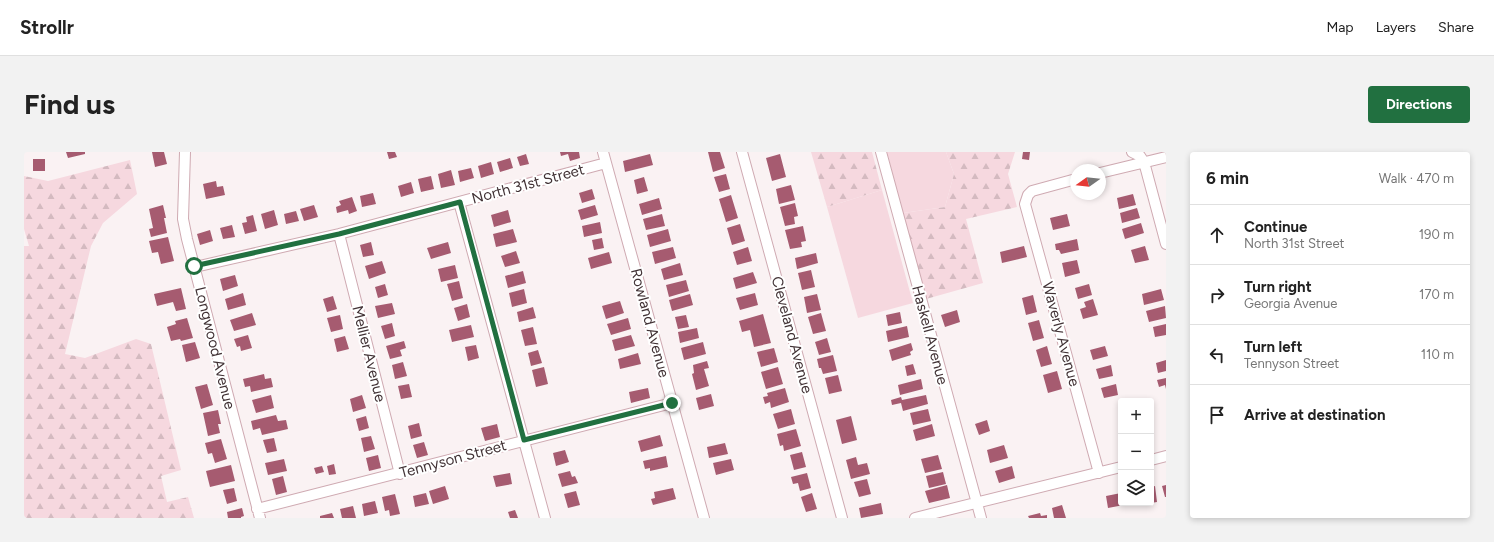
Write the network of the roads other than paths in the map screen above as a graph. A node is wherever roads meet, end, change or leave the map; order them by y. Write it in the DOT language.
graph roads {
  1 [pos="186,152"];
  2 [pos="603,152"];
  3 [pos="742,152"];
  4 [pos="881,152"];
  5 [pos="1132,152"];
  6 [pos="1166,157"];
  7 [pos="1144,162"];
  8 [pos="606,163"];
  9 [pos="1106,172"];
  10 [pos="1070,180"];
  11 [pos="460,202"];
  12 [pos="339,234"];
  13 [pos="1166,244"];
  14 [pos="194,266"];
  15 [pos="672,403"];
  16 [pos="524,440"];
  17 [pos="1166,456"];
  18 [pos="1154,459"];
  19 [pos="1118,468"];
  20 [pos="1099,473"];
  21 [pos="400,474"];
  22 [pos="976,503"];
  23 [pos="258,514"];
  24 [pos="545,518"];
  25 [pos="704,518"];
  26 [pos="842,518"];
  27 [pos="915,518"];
  28 [pos="981,518"];
  1 -- 14 [label="street, Longwood Avenue"];
  2 -- 8 [label="street, Rowland Avenue"];
  3 -- 26 [label="street, Cleveland Avenue"];
  4 -- 22 [label="street, Haskell Avenue"];
  5 -- 7 [label="street"];
  6 -- 7 [label="street"];
  7 -- 9 [label="street"];
  7 -- 13 [label="street"];
  8 -- 11 [label="street, North 31st Street"];
  8 -- 15 [label="street, Rowland Avenue"];
  10 -- 20 [label="street, Waverly Avenue"];
  11 -- 12 [label="street, North 31st Street"];
  11 -- 16 [label="street"];
  12 -- 14 [label="street, North 31st Street"];
  12 -- 21 [label="street, Mellier Avenue"];
  14 -- 23 [label="street, Longwood Avenue"];
  15 -- 16 [label="street, Tennyson Street"];
  15 -- 25 [label="street, Rowland Avenue"];
  16 -- 21 [label="street, Tennyson Street"];
  16 -- 24 [label="street"];
  17 -- 18 [label="street"];
  19 -- 20 [label="street"];
  20 -- 22 [label="street"];
  21 -- 23 [label="street, Tennyson Street"];
  22 -- 27 [label="street"];
  22 -- 28 [label="street, Haskell Avenue"];
}
